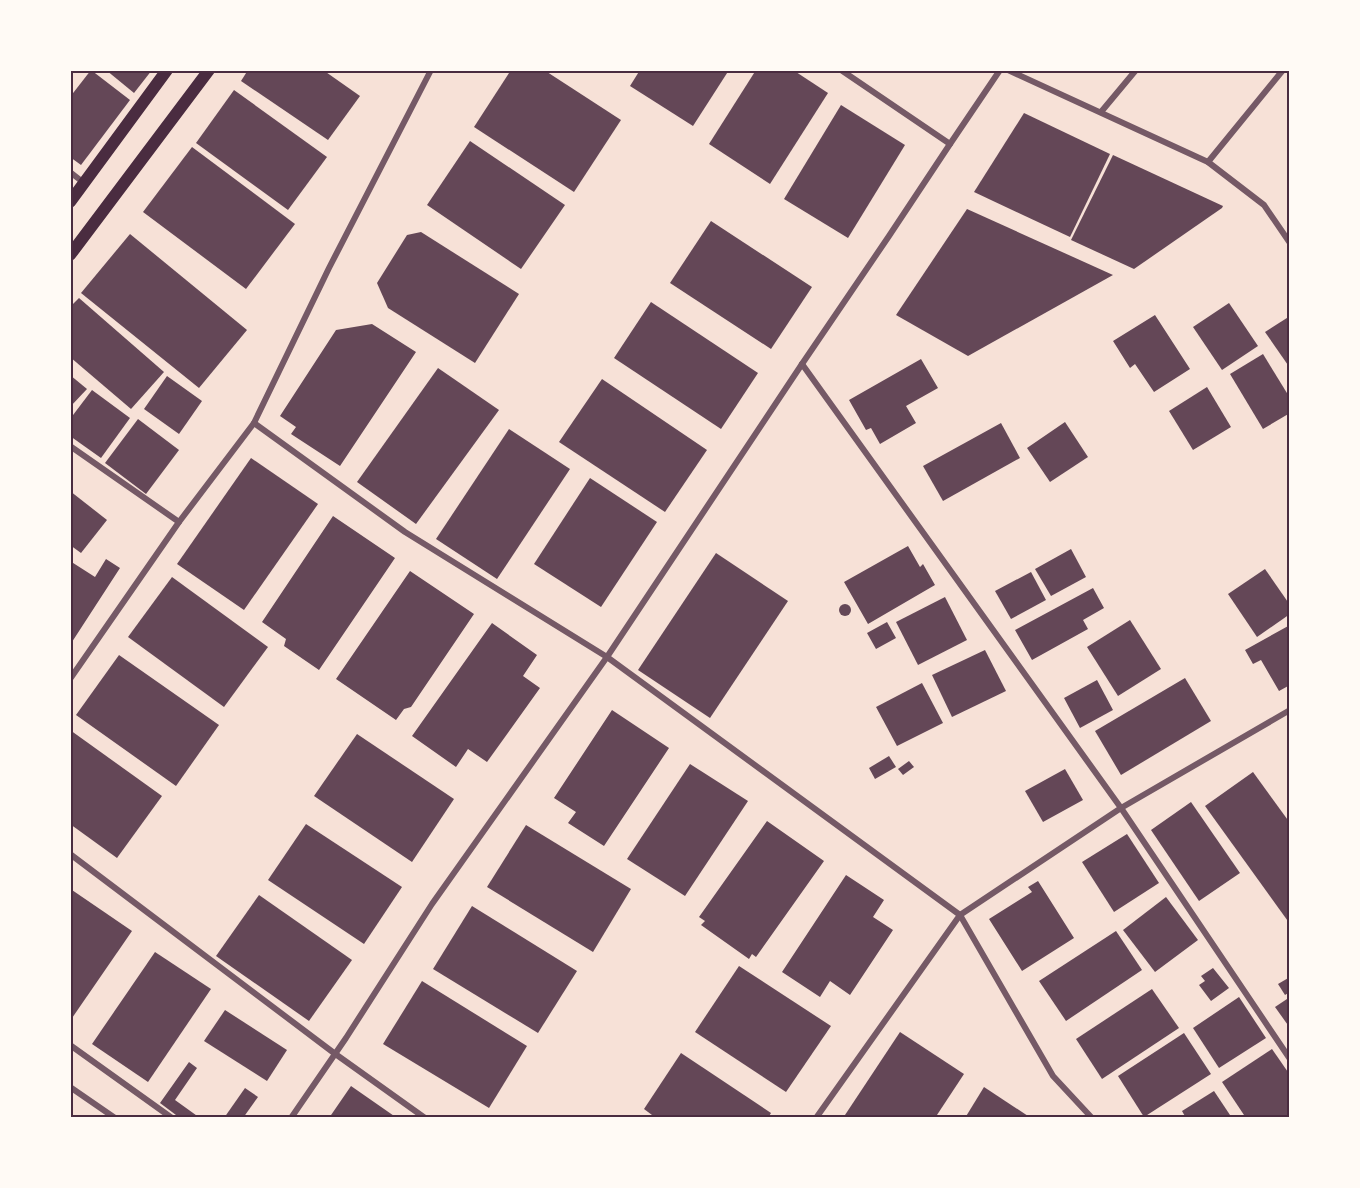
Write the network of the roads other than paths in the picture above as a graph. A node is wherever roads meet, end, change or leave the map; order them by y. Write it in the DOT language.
graph roads {
  1 [pos="167,70"];
  2 [pos="209,70"];
  3 [pos="431,70"];
  4 [pos="841,70"];
  5 [pos="1000,70"];
  6 [pos="1008,70"];
  7 [pos="1136,70"];
  8 [pos="1283,70"];
  9 [pos="1101,112"];
  10 [pos="950,144"];
  11 [pos="1208,162"];
  12 [pos="70,172"];
  13 [pos="84,183"];
  14 [pos="70,202"];
  15 [pos="1290,243"];
  16 [pos="70,255"];
  17 [pos="802,364"];
  18 [pos="254,423"];
  19 [pos="70,446"];
  20 [pos="179,522"];
  21 [pos="607,657"];
  22 [pos="70,680"];
  23 [pos="1290,710"];
  24 [pos="1121,807"];
  25 [pos="70,854"];
  26 [pos="960,915"];
  27 [pos="70,1045"];
  28 [pos="334,1053"];
  29 [pos="1290,1059"];
  30 [pos="70,1087"];
  31 [pos="115,1118"];
  32 [pos="172,1118"];
  33 [pos="291,1118"];
  34 [pos="426,1118"];
  35 [pos="816,1118"];
  36 [pos="1092,1118"];
  1 -- 13 [label="main road"];
  2 -- 16 [label="main road"];
  3 -- 18 [label="street"];
  4 -- 10 [label="street"];
  5 -- 10 [label="street"];
  6 -- 9 [label="street"];
  7 -- 9 [label="street"];
  8 -- 11 [label="street"];
  9 -- 11 [label="street"];
  10 -- 17 [label="street"];
  11 -- 15 [label="street"];
  12 -- 13 [label="street"];
  13 -- 14 [label="main road"];
  17 -- 21 [label="street"];
  17 -- 24 [label="street"];
  18 -- 20 [label="street"];
  18 -- 21 [label="street"];
  19 -- 20 [label="street"];
  20 -- 22 [label="street"];
  21 -- 26 [label="street"];
  21 -- 28 [label="street"];
  23 -- 24 [label="street"];
  24 -- 26 [label="street"];
  24 -- 29 [label="street"];
  25 -- 28 [label="street"];
  26 -- 35 [label="street"];
  26 -- 36 [label="street"];
  27 -- 32 [label="street"];
  28 -- 33 [label="street"];
  28 -- 34 [label="street"];
  30 -- 31 [label="street"];
}
